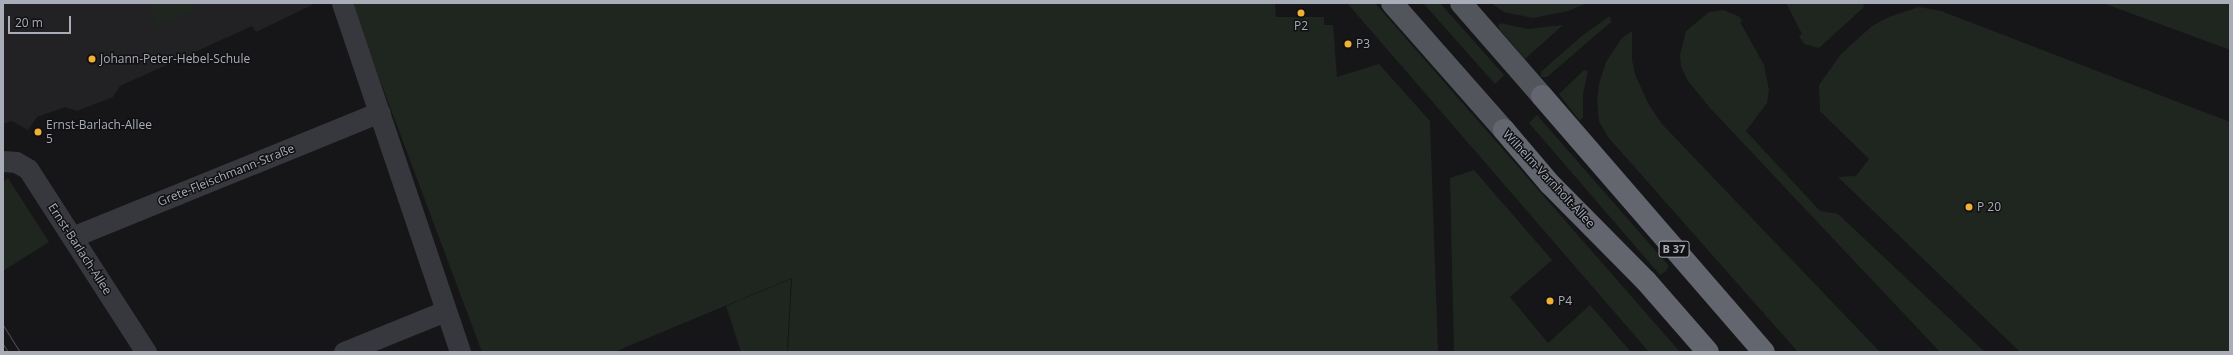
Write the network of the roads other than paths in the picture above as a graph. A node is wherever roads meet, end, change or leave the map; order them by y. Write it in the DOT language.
graph roads {
  1 [pos="342,3"];
  2 [pos="1392,3"];
  3 [pos="1461,3"];
  4 [pos="1542,96"];
  5 [pos="380,112"];
  6 [pos="1504,130"];
  7 [pos="3,161"];
  8 [pos="72,238"];
  9 [pos="445,311"];
  10 [pos="1757,344"];
  11 [pos="146,352"];
  12 [pos="344,352"];
  13 [pos="460,352"];
  14 [pos="1708,352"];
  1 -- 5 [label="street"];
  2 -- 6 [label="main road, Wilhelm-Varnholt-Allee"];
  3 -- 4 [label="main road, B 37"];
  4 -- 10 [label="highway, B 37"];
  5 -- 8 [label="street, Grete-Fleischmann-Straße"];
  5 -- 9 [label="street"];
  6 -- 14 [label="highway, Wilhelm-Varnholt-Allee"];
  7 -- 8 [label="street, Ernst-Barlach-Allee"];
  8 -- 11 [label="street, Ernst-Barlach-Allee"];
  9 -- 12 [label="street"];
  9 -- 13 [label="street"];
}
